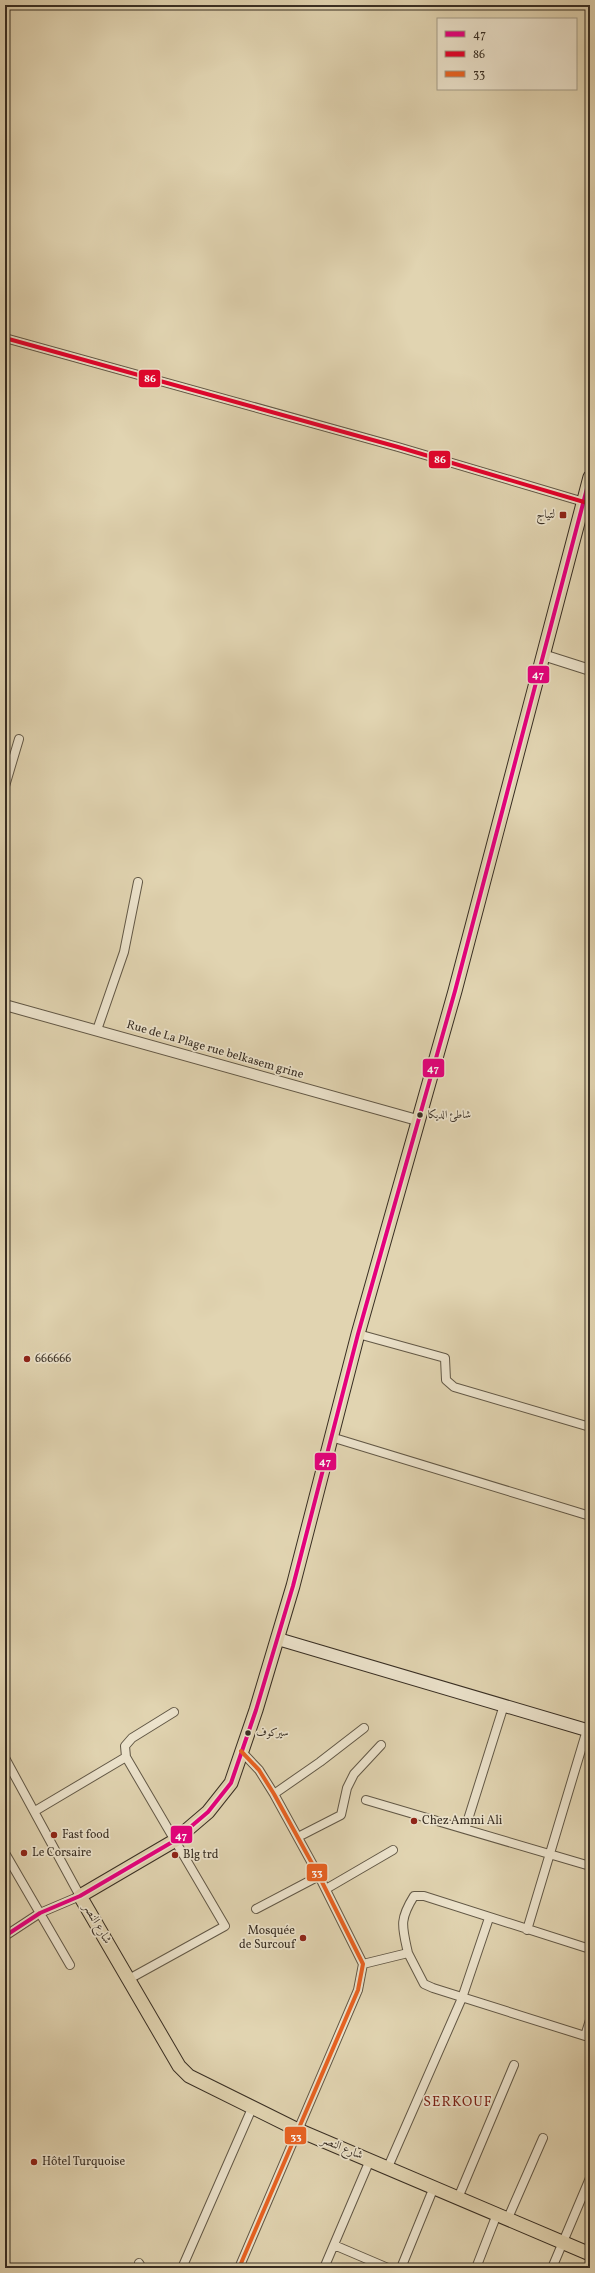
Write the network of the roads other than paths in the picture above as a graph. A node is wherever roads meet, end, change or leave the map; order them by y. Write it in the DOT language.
graph roads {
  1 [pos="5,338"];
  2 [pos="590,477"];
  3 [pos="584,502"];
  4 [pos="543,655"];
  5 [pos="590,670"];
  6 [pos="19,739"];
  7 [pos="5,786"];
  8 [pos="138,882"];
  9 [pos="5,1005"];
  10 [pos="97,1030"];
  11 [pos="418,1120"];
  12 [pos="358,1334"];
  13 [pos="590,1427"];
  14 [pos="331,1437"];
  15 [pos="590,1516"];
  16 [pos="278,1639"];
  17 [pos="504,1704"];
  18 [pos="174,1712"];
  19 [pos="364,1728"];
  20 [pos="588,1730"];
  21 [pos="381,1745"];
  22 [pos="241,1751"];
  23 [pos="126,1757"];
  24 [pos="5,1758"];
  25 [pos="274,1794"];
  26 [pos="366,1800"];
  27 [pos="35,1811"];
  28 [pos="465,1829"];
  29 [pos="298,1837"];
  30 [pos="174,1841"];
  31 [pos="393,1850"];
  32 [pos="5,1853"];
  33 [pos="550,1855"];
  34 [pos="590,1866"];
  35 [pos="319,1876"];
  36 [pos="326,1889"];
  37 [pos="80,1896"];
  38 [pos="256,1909"];
  39 [pos="40,1914"];
  40 [pos="489,1918"];
  41 [pos="527,1930"];
  42 [pos="5,1936"];
  43 [pos="590,1949"];
  44 [pos="408,1953"];
  45 [pos="364,1964"];
  46 [pos="70,1965"];
  47 [pos="129,1980"];
  48 [pos="462,1998"];
  49 [pos="590,2020"];
  50 [pos="514,2065"];
  51 [pos="253,2106"];
  52 [pos="298,2130"];
  53 [pos="543,2138"];
  54 [pos="370,2160"];
  55 [pos="388,2168"];
  56 [pos="590,2178"];
  57 [pos="434,2188"];
  58 [pos="458,2198"];
  59 [pos="503,2216"];
  60 [pos="563,2242"];
  61 [pos="334,2245"];
  62 [pos="590,2254"];
  63 [pos="182,2268"];
  64 [pos="239,2268"];
  65 [pos="324,2268"];
  66 [pos="388,2268"];
  67 [pos="401,2268"];
  68 [pos="476,2268"];
  69 [pos="552,2268"];
  1 -- 3 [label="street"];
  2 -- 3 [label="main road, شارع النصر"];
  3 -- 4 [label="main road, شارع النصر"];
  4 -- 5 [label="street"];
  4 -- 11 [label="main road, شارع النصر"];
  6 -- 7 [label="street"];
  8 -- 10 [label="street"];
  9 -- 10 [label="street, Rue de La Plage rue belkasem grine"];
  10 -- 11 [label="street, Rue de La Plage rue belkasem grine"];
  11 -- 12 [label="main road, شارع النصر"];
  12 -- 13 [label="street"];
  12 -- 14 [label="main road, شارع النصر"];
  14 -- 15 [label="street"];
  14 -- 16 [label="main road, شارع النصر"];
  16 -- 17 [label="main road"];
  16 -- 22 [label="main road, شارع النصر"];
  17 -- 20 [label="main road"];
  17 -- 28 [label="street"];
  18 -- 23 [label="street"];
  19 -- 25 [label="street"];
  20 -- 33 [label="street"];
  21 -- 29 [label="street"];
  22 -- 25 [label="street"];
  22 -- 30 [label="main road, شارع النصر"];
  23 -- 27 [label="street"];
  23 -- 30 [label="street"];
  24 -- 27 [label="street"];
  25 -- 29 [label="street"];
  26 -- 28 [label="street"];
  27 -- 37 [label="street"];
  28 -- 33 [label="street"];
  29 -- 35 [label="street"];
  30 -- 37 [label="main road, شارع النصر"];
  30 -- 47 [label="street"];
  31 -- 36 [label="street"];
  32 -- 39 [label="street"];
  33 -- 34 [label="street"];
  33 -- 41 [label="street"];
  35 -- 36 [label="street"];
  35 -- 38 [label="street"];
  36 -- 45 [label="street"];
  37 -- 39 [label="street"];
  37 -- 47 [label="main road, شارع النصر"];
  39 -- 42 [label="street"];
  39 -- 46 [label="street"];
  40 -- 41 [label="street"];
  40 -- 44 [label="street"];
  40 -- 48 [label="street"];
  41 -- 43 [label="street"];
  44 -- 45 [label="street"];
  44 -- 48 [label="street"];
  45 -- 52 [label="street"];
  47 -- 51 [label="main road, شارع النصر"];
  48 -- 49 [label="street"];
  48 -- 55 [label="street"];
  50 -- 58 [label="street"];
  51 -- 52 [label="main road, شارع النصر"];
  51 -- 63 [label="street"];
  52 -- 54 [label="main road, شارع النصر"];
  52 -- 64 [label="street"];
  53 -- 59 [label="street"];
  54 -- 55 [label="main road, شارع النصر"];
  54 -- 61 [label="street"];
  55 -- 57 [label="main road, شارع النصر"];
  56 -- 60 [label="street"];
  57 -- 58 [label="main road, شارع النصر"];
  57 -- 67 [label="street"];
  58 -- 59 [label="main road, شارع النصر"];
  59 -- 60 [label="main road, شارع النصر"];
  59 -- 68 [label="street"];
  60 -- 62 [label="main road, شارع النصر"];
  60 -- 69 [label="street"];
  61 -- 65 [label="street"];
  61 -- 66 [label="street"];
}
